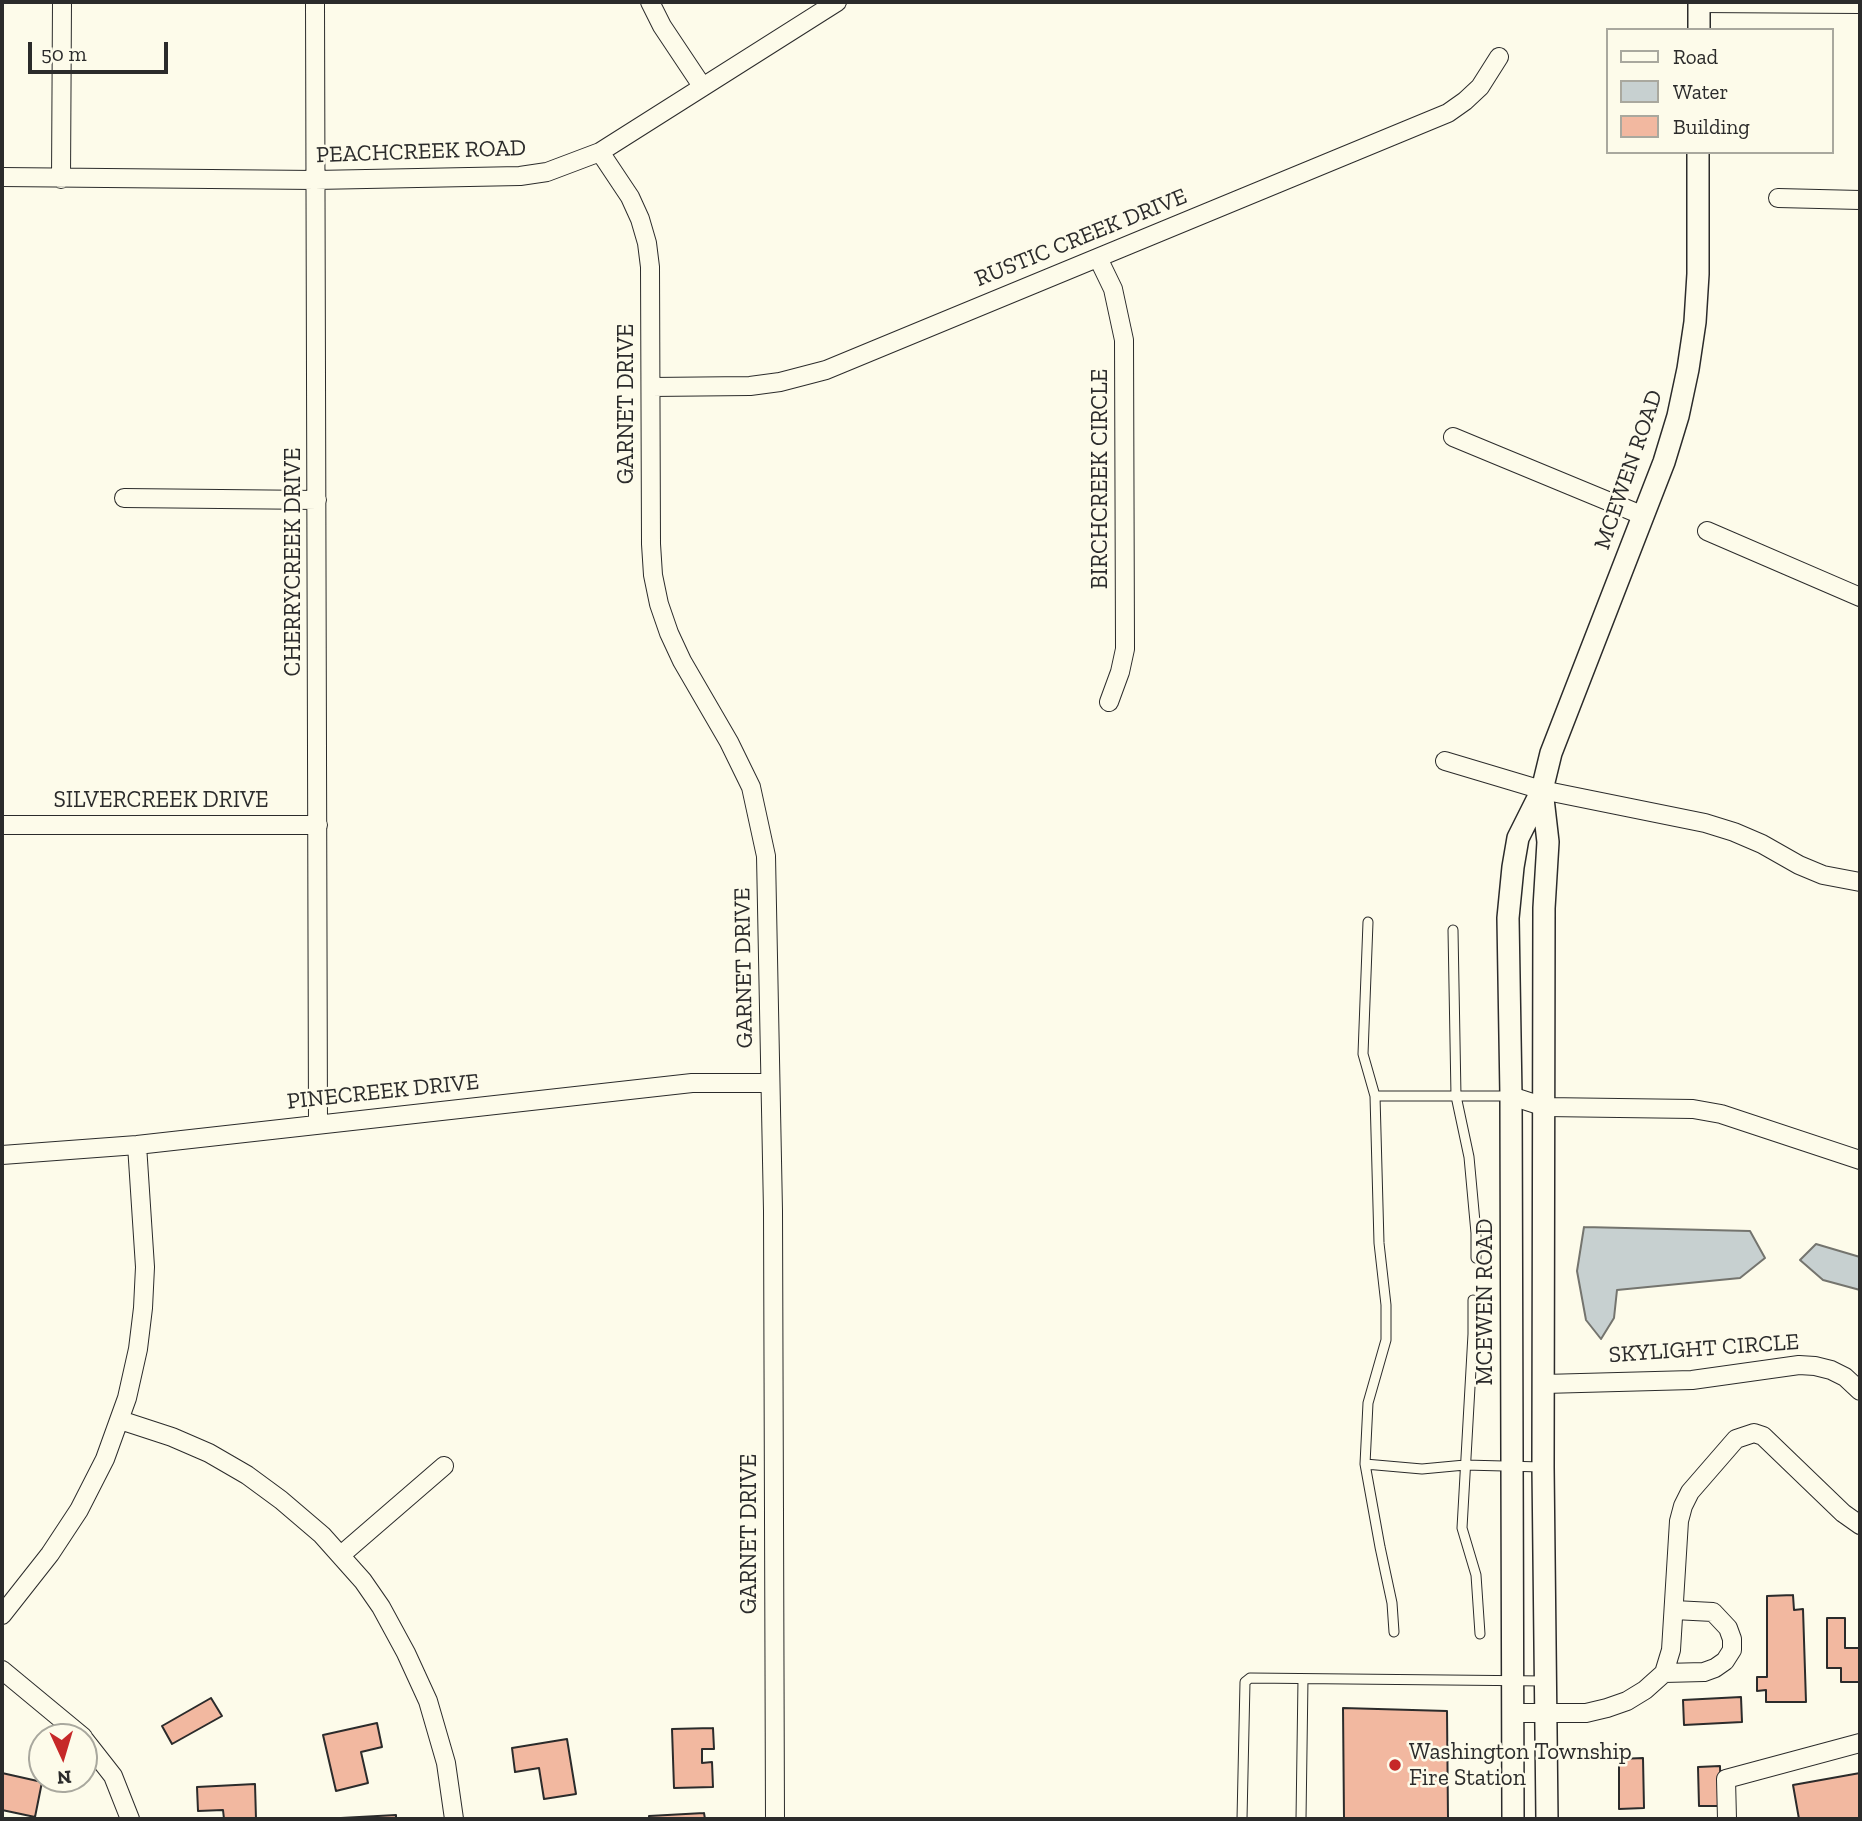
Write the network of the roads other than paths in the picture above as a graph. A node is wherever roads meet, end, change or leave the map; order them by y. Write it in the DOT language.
graph roads {
  1 [pos="62,2"];
  2 [pos="315,2"];
  3 [pos="650,2"];
  4 [pos="837,2"];
  5 [pos="1699,3"];
  6 [pos="1860,4"];
  7 [pos="1699,28"];
  8 [pos="1499,57"];
  9 [pos="702,86"];
  10 [pos="600,152"];
  11 [pos="1698,154"];
  12 [pos="2,177"];
  13 [pos="61,179"];
  14 [pos="315,180"];
  15 [pos="1778,198"];
  16 [pos="1860,200"];
  17 [pos="1098,258"];
  18 [pos="650,387"];
  19 [pos="1453,437"];
  20 [pos="124,498"];
  21 [pos="317,500"];
  22 [pos="1644,516"];
  23 [pos="1707,531"];
  24 [pos="1860,597"];
  25 [pos="1109,702"];
  26 [pos="1445,761"];
  27 [pos="1542,790"];
  28 [pos="4,825"];
  29 [pos="318,825"];
  30 [pos="1860,882"];
  31 [pos="1368,922"];
  32 [pos="1453,930"];
  33 [pos="770,1083"];
  34 [pos="1375,1096"];
  35 [pos="1455,1096"];
  36 [pos="1511,1096"];
  37 [pos="1545,1107"];
  38 [pos="318,1123"];
  39 [pos="137,1145"];
  40 [pos="2,1154"];
  41 [pos="1860,1160"];
  42 [pos="1476,1258"];
  43 [pos="1473,1300"];
  44 [pos="1544,1384"];
  45 [pos="1860,1391"];
  46 [pos="120,1420"];
  47 [pos="1365,1464"];
  48 [pos="1465,1465"];
  49 [pos="1512,1465"];
  50 [pos="444,1466"];
  51 [pos="1544,1467"];
  52 [pos="1860,1525"];
  53 [pos="341,1555"];
  54 [pos="1674,1610"];
  55 [pos="2,1615"];
  56 [pos="1394,1632"];
  57 [pos="1480,1634"];
  58 [pos="2,1670"];
  59 [pos="1664,1672"];
  60 [pos="1303,1679"];
  61 [pos="1513,1681"];
  62 [pos="1547,1681"];
  63 [pos="1513,1713"];
  64 [pos="1546,1713"];
  65 [pos="65,1723"];
  66 [pos="1860,1743"];
  67 [pos="98,1757"];
  68 [pos="130,1819"];
  69 [pos="454,1819"];
  70 [pos="775,1819"];
  71 [pos="1242,1819"];
  72 [pos="1301,1819"];
  73 [pos="1513,1819"];
  74 [pos="1548,1819"];
  75 [pos="1727,1819"];
  1 -- 13 [label="street"];
  2 -- 14 [label="street, CHERRYCREEK DRIVE"];
  3 -- 9 [label="street"];
  4 -- 9 [label="street, PEACHCREEK ROAD"];
  5 -- 6 [label="street"];
  5 -- 7 [label="street"];
  8 -- 17 [label="street, RUSTIC CREEK DRIVE"];
  9 -- 10 [label="street, PEACHCREEK ROAD"];
  10 -- 14 [label="street, PEACHCREEK ROAD"];
  10 -- 18 [label="street, GARNET DRIVE"];
  11 -- 22 [label="street, MCEWEN ROAD"];
  12 -- 13 [label="street, PEACHCREEK ROAD"];
  13 -- 14 [label="street, PEACHCREEK ROAD"];
  14 -- 21 [label="street, CHERRYCREEK DRIVE"];
  15 -- 16 [label="street"];
  17 -- 18 [label="street, RUSTIC CREEK DRIVE"];
  17 -- 25 [label="street, BIRCHCREEK CIRCLE"];
  18 -- 33 [label="street, GARNET DRIVE"];
  19 -- 22 [label="street"];
  20 -- 21 [label="street"];
  21 -- 29 [label="street, CHERRYCREEK DRIVE"];
  22 -- 27 [label="street, MCEWEN ROAD"];
  23 -- 24 [label="street"];
  26 -- 27 [label="street"];
  27 -- 30 [label="street"];
  27 -- 36 [label="street, MCEWEN ROAD"];
  27 -- 37 [label="street, MCEWEN ROAD"];
  28 -- 29 [label="street, SILVERCREEK DRIVE"];
  29 -- 38 [label="street, CHERRYCREEK DRIVE"];
  31 -- 34 [label="lane"];
  32 -- 35 [label="lane"];
  33 -- 38 [label="street, PINECREEK DRIVE"];
  33 -- 70 [label="street, GARNET DRIVE"];
  34 -- 35 [label="lane"];
  34 -- 47 [label="lane"];
  35 -- 36 [label="lane"];
  35 -- 42 [label="lane"];
  36 -- 37 [label="street"];
  36 -- 49 [label="street, MCEWEN ROAD"];
  37 -- 41 [label="street"];
  37 -- 44 [label="street, MCEWEN ROAD"];
  38 -- 39 [label="street, PINECREEK DRIVE"];
  39 -- 40 [label="street, PINECREEK DRIVE"];
  39 -- 46 [label="street"];
  43 -- 48 [label="lane"];
  44 -- 45 [label="street, SKYLIGHT CIRCLE"];
  44 -- 51 [label="street, MCEWEN ROAD"];
  46 -- 53 [label="street"];
  46 -- 55 [label="street"];
  47 -- 48 [label="lane"];
  47 -- 56 [label="lane"];
  48 -- 49 [label="lane"];
  48 -- 57 [label="lane"];
  49 -- 51 [label="lane"];
  49 -- 61 [label="street, MCEWEN ROAD"];
  50 -- 53 [label="street"];
  51 -- 62 [label="street, MCEWEN ROAD"];
  52 -- 54 [label="street"];
  53 -- 69 [label="street"];
  54 -- 59 [label="street"];
  54 -- 59 [label="street"];
  58 -- 65 [label="street"];
  59 -- 64 [label="street"];
  60 -- 61 [label="lane"];
  60 -- 71 [label="lane"];
  60 -- 72 [label="lane"];
  61 -- 62 [label="lane"];
  61 -- 63 [label="street, MCEWEN ROAD"];
  62 -- 64 [label="street, MCEWEN ROAD"];
  63 -- 64 [label="street"];
  63 -- 73 [label="street, MCEWEN ROAD"];
  64 -- 74 [label="street, MCEWEN ROAD"];
  66 -- 75 [label="street"];
  67 -- 68 [label="street"];
}
